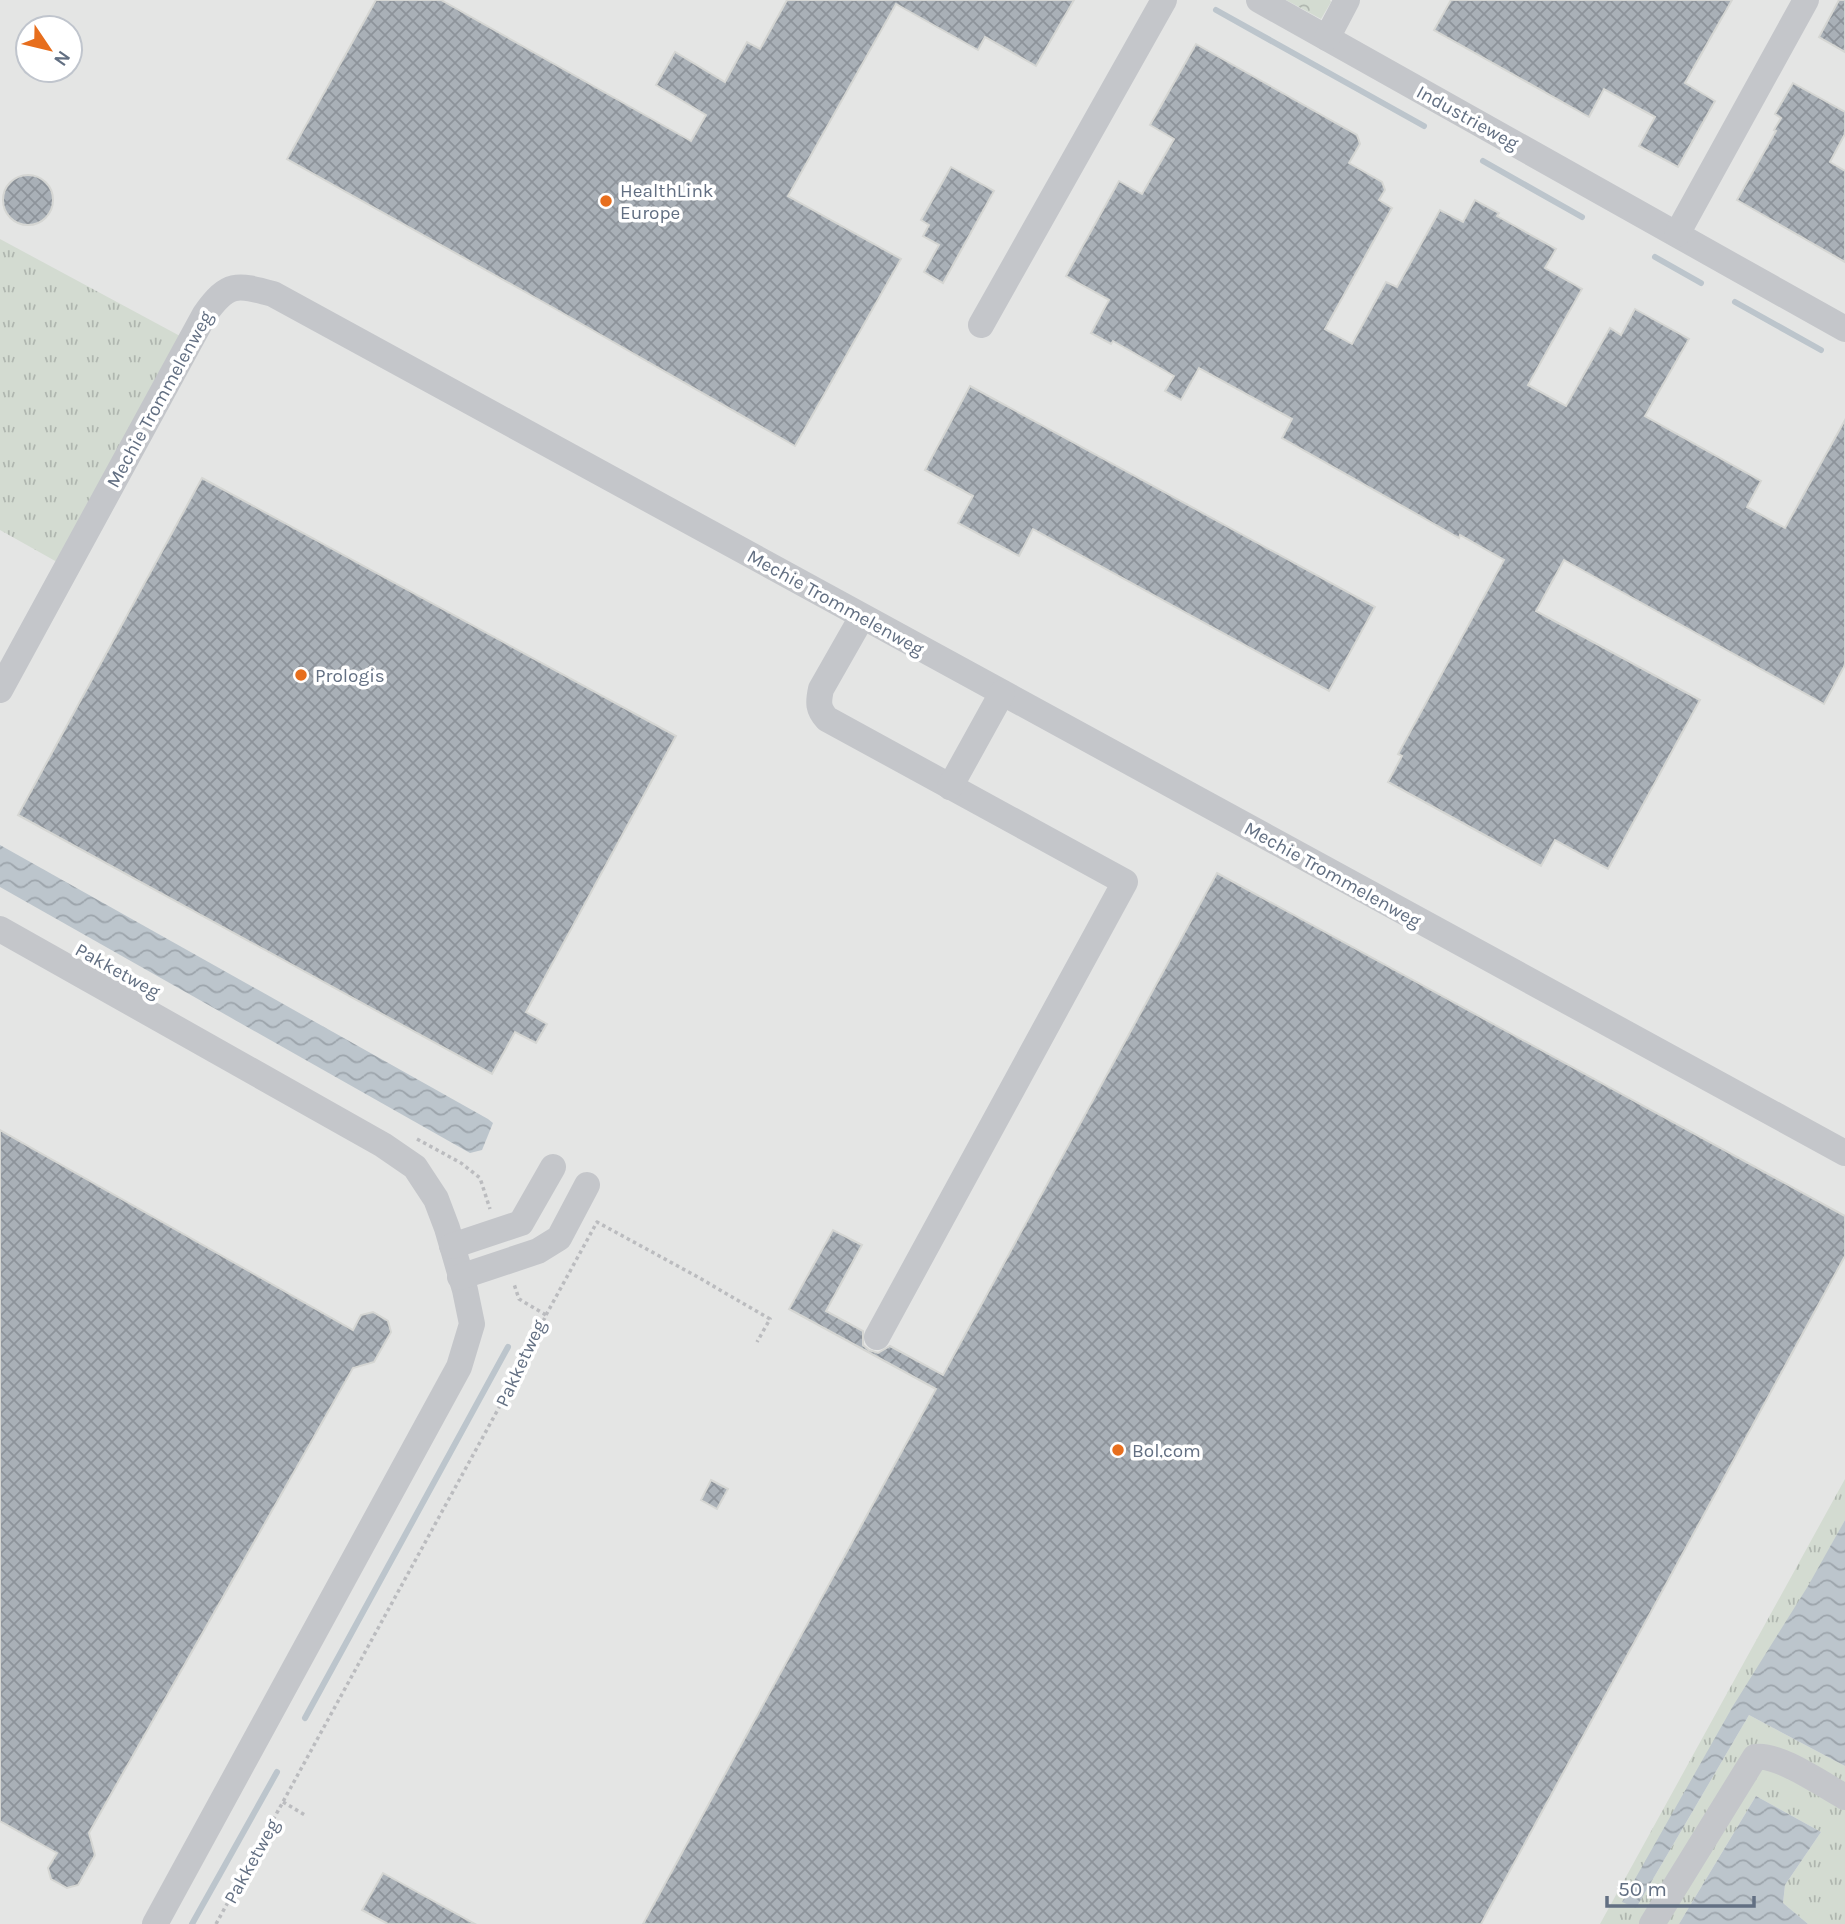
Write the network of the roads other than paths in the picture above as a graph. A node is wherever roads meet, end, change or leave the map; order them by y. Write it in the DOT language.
graph roads {
  1 [pos="1164,0"];
  2 [pos="1259,0"];
  3 [pos="1347,0"];
  4 [pos="1807,0"];
  5 [pos="1327,38"];
  6 [pos="1676,234"];
  7 [pos="981,325"];
  8 [pos="1845,329"];
  9 [pos="862,617"];
  10 [pos="0,690"];
  11 [pos="1002,693"];
  12 [pos="950,786"];
  13 [pos="0,929"];
  14 [pos="1845,1153"];
  15 [pos="549,1164"];
  16 [pos="587,1185"];
  17 [pos="452,1246"];
  18 [pos="460,1277"];
  19 [pos="877,1337"];
  20 [pos="1845,1797"];
  21 [pos="155,1924"];
  22 [pos="1652,1924"];
  1 -- 7 [label="street"];
  2 -- 5 [label="street, Industrieweg"];
  3 -- 5 [label="street"];
  4 -- 6 [label="street"];
  5 -- 6 [label="street, Industrieweg"];
  6 -- 8 [label="street, Industrieweg"];
  9 -- 10 [label="street, Mechie Trommelenweg"];
  9 -- 11 [label="street, Mechie Trommelenweg"];
  9 -- 12 [label="street"];
  11 -- 12 [label="street"];
  11 -- 14 [label="street, Mechie Trommelenweg"];
  12 -- 19 [label="street"];
  13 -- 17 [label="street, Pakketweg"];
  15 -- 17 [label="street"];
  16 -- 18 [label="street"];
  17 -- 18 [label="street, Pakketweg"];
  18 -- 21 [label="street, Pakketweg"];
  20 -- 22 [label="street"];
}
